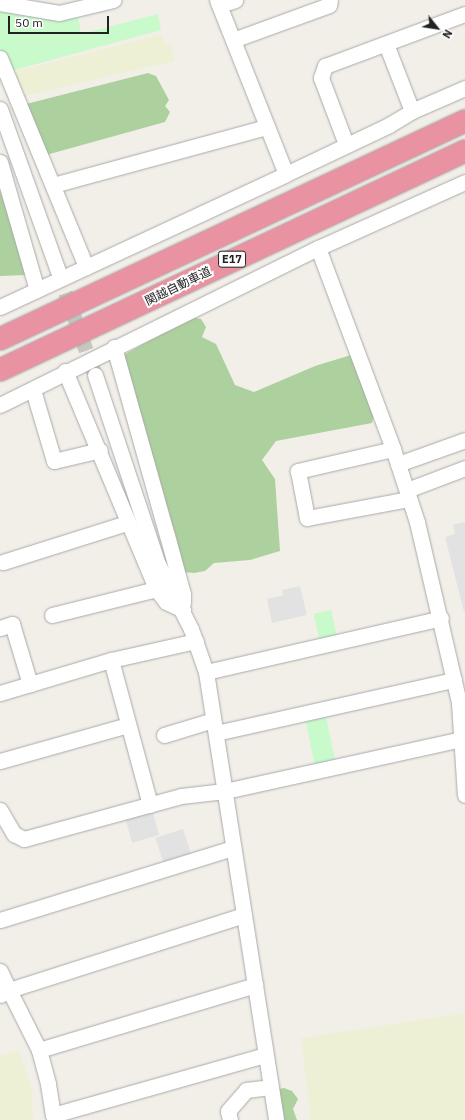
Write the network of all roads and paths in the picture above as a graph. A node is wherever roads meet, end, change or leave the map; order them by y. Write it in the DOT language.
graph roads {
  1 [pos="113,0"];
  2 [pos="235,0"];
  3 [pos="330,0"];
  4 [pos="0,2"];
  5 [pos="218,3"];
  6 [pos="28,5"];
  7 [pos="75,5"];
  8 [pos="465,14"];
  9 [pos="233,40"];
  10 [pos="386,44"];
  11 [pos="0,58"];
  12 [pos="465,88"];
  13 [pos="0,109"];
  14 [pos="412,110"];
  15 [pos="465,121"];
  16 [pos="267,127"];
  17 [pos="346,144"];
  18 [pos="465,151"];
  19 [pos="0,162"];
  20 [pos="286,174"];
  21 [pos="465,182"];
  22 [pos="53,185"];
  23 [pos="318,248"];
  24 [pos="86,267"];
  25 [pos="58,271"];
  26 [pos="37,290"];
  27 [pos="0,307"];
  28 [pos="0,340"];
  29 [pos="114,347"];
  30 [pos="0,370"];
  31 [pos="65,371"];
  32 [pos="95,375"];
  33 [pos="32,390"];
  34 [pos="0,404"];
  35 [pos="465,440"];
  36 [pos="393,449"];
  37 [pos="100,450"];
  38 [pos="398,464"];
  39 [pos="465,468"];
  40 [pos="408,494"];
  41 [pos="127,522"];
  42 [pos="3,562"];
  43 [pos="156,589"];
  44 [pos="183,610"];
  45 [pos="52,615"];
  46 [pos="441,618"];
  47 [pos="0,628"];
  48 [pos="196,641"];
  49 [pos="111,660"];
  50 [pos="206,672"];
  51 [pos="454,680"];
  52 [pos="30,684"];
  53 [pos="0,693"];
  54 [pos="462,702"];
  55 [pos="128,724"];
  56 [pos="214,726"];
  57 [pos="164,734"];
  58 [pos="462,739"];
  59 [pos="0,761"];
  60 [pos="225,791"];
  61 [pos="465,795"];
  62 [pos="150,805"];
  63 [pos="0,810"];
  64 [pos="233,848"];
  65 [pos="244,915"];
  66 [pos="0,920"];
  67 [pos="0,971"];
  68 [pos="255,985"];
  69 [pos="4,992"];
  70 [pos="38,1050"];
  71 [pos="265,1054"];
  72 [pos="270,1087"];
  73 [pos="230,1120"];
  74 [pos="276,1120"];
  1 -- 7 [label="street"];
  2 -- 5 [label="street"];
  3 -- 9 [label="street"];
  4 -- 6 [label="street"];
  5 -- 9 [label="street"];
  6 -- 7 [label="street"];
  8 -- 10 [label="street"];
  9 -- 16 [label="street"];
  10 -- 14 [label="street"];
  10 -- 17 [label="street"];
  11 -- 22 [label="street"];
  12 -- 14 [label="street"];
  13 -- 25 [label="street"];
  14 -- 17 [label="street"];
  15 -- 28 [label="highway, E17"];
  16 -- 20 [label="street"];
  16 -- 22 [label="street"];
  17 -- 20 [label="street"];
  18 -- 30 [label="highway, 関越自動車道 / E17"];
  19 -- 26 [label="street"];
  20 -- 24 [label="street"];
  21 -- 23 [label="street"];
  22 -- 24 [label="street"];
  23 -- 29 [label="street"];
  23 -- 36 [label="street"];
  24 -- 26 [label="street"];
  26 -- 27 [label="street"];
  29 -- 31 [label="street"];
  29 -- 44 [label="street"];
  31 -- 33 [label="street"];
  31 -- 37 [label="street"];
  32 -- 44 [label="street"];
  33 -- 34 [label="street"];
  33 -- 37 [label="street"];
  35 -- 38 [label="street"];
  36 -- 38 [label="street"];
  36 -- 40 [label="street"];
  37 -- 41 [label="street"];
  38 -- 40 [label="street"];
  39 -- 40 [label="street"];
  40 -- 46 [label="street"];
  41 -- 42 [label="street"];
  41 -- 43 [label="street"];
  43 -- 44 [label="street"];
  43 -- 45 [label="street"];
  44 -- 48 [label="street"];
  46 -- 50 [label="street"];
  46 -- 51 [label="street"];
  47 -- 52 [label="street"];
  48 -- 49 [label="street"];
  48 -- 50 [label="street"];
  49 -- 52 [label="street"];
  49 -- 55 [label="street"];
  50 -- 56 [label="street"];
  51 -- 54 [label="street"];
  51 -- 56 [label="street"];
  52 -- 53 [label="street"];
  54 -- 58 [label="street"];
  55 -- 59 [label="street"];
  55 -- 62 [label="street"];
  56 -- 57 [label="street"];
  56 -- 60 [label="street"];
  58 -- 60 [label="street"];
  58 -- 61 [label="street"];
  60 -- 62 [label="street"];
  60 -- 64 [label="street"];
  62 -- 63 [label="street"];
  64 -- 65 [label="street"];
  64 -- 66 [label="street"];
  65 -- 68 [label="street"];
  65 -- 69 [label="street"];
  67 -- 69 [label="street"];
  68 -- 70 [label="street"];
  68 -- 71 [label="street"];
  69 -- 70 [label="street"];
  70 -- 71 [label="street"];
  71 -- 72 [label="street"];
  72 -- 73 [label="street"];
  72 -- 74 [label="street"];
}
